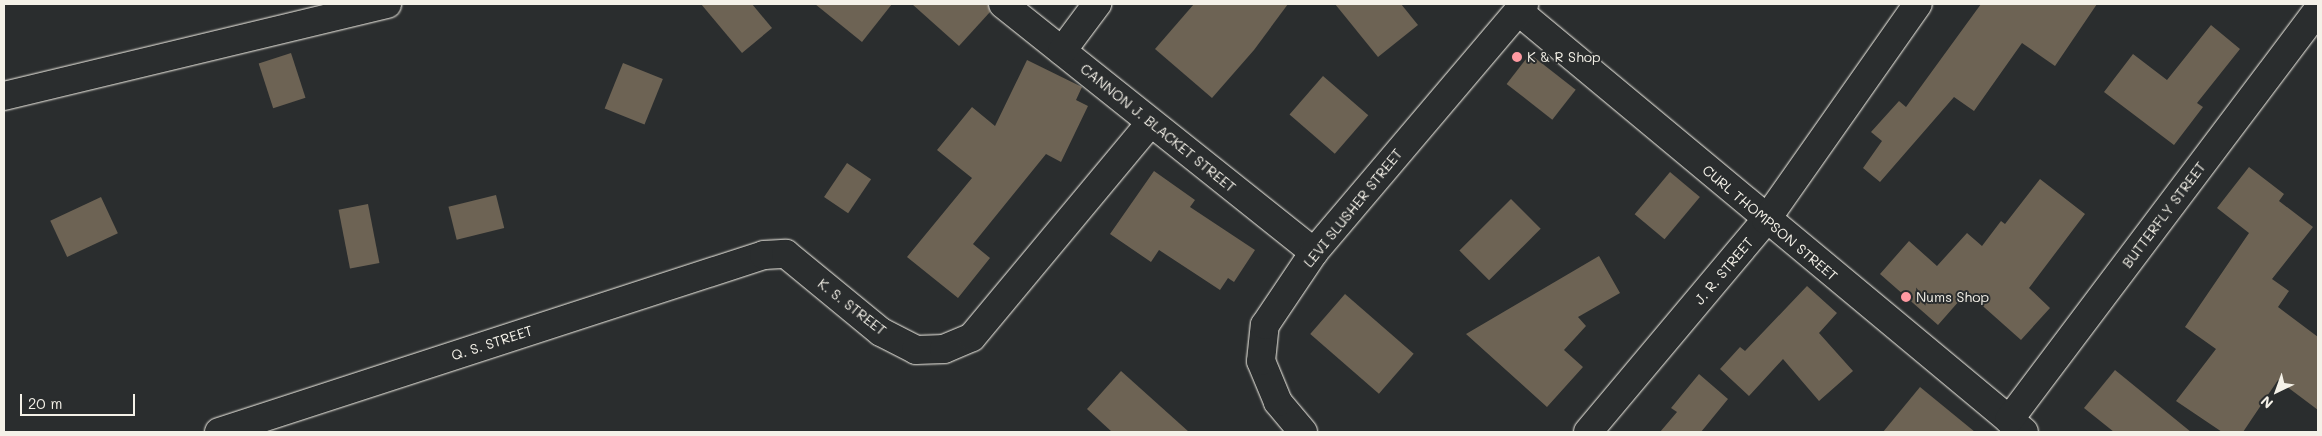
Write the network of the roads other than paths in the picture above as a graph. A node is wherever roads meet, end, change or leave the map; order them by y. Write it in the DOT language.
graph roads {
  1 [pos="387,4"];
  2 [pos="1003,4"];
  3 [pos="1097,4"];
  4 [pos="1918,4"];
  5 [pos="1521,8"];
  6 [pos="2318,10"];
  7 [pos="1062,51"];
  8 [pos="4,96"];
  9 [pos="1150,123"];
  10 [pos="1766,220"];
  11 [pos="1314,252"];
  12 [pos="764,254"];
  13 [pos="2016,426"];
  14 [pos="219,432"];
  15 [pos="1303,432"];
  16 [pos="1588,432"];
  1 -- 8 [label="street"];
  2 -- 7 [label="street, CANNON J. BLACKET STREET"];
  3 -- 7 [label="street"];
  4 -- 10 [label="street, J. R. STREET"];
  5 -- 10 [label="street, CURL THOMPSON STREET"];
  5 -- 11 [label="street, LEVI SLUSHER STREET"];
  6 -- 13 [label="street, BUTTERFLY STREET"];
  7 -- 9 [label="street, CANNON J. BLACKET STREET"];
  9 -- 11 [label="street, CANNON J. BLACKET STREET"];
  9 -- 12 [label="street, K. S. STREET"];
  10 -- 13 [label="street, CURL THOMPSON STREET"];
  10 -- 16 [label="street, J. R. STREET"];
  11 -- 15 [label="street, LEVI SLUSHER STREET"];
  12 -- 14 [label="street, Q. S. STREET"];
}
